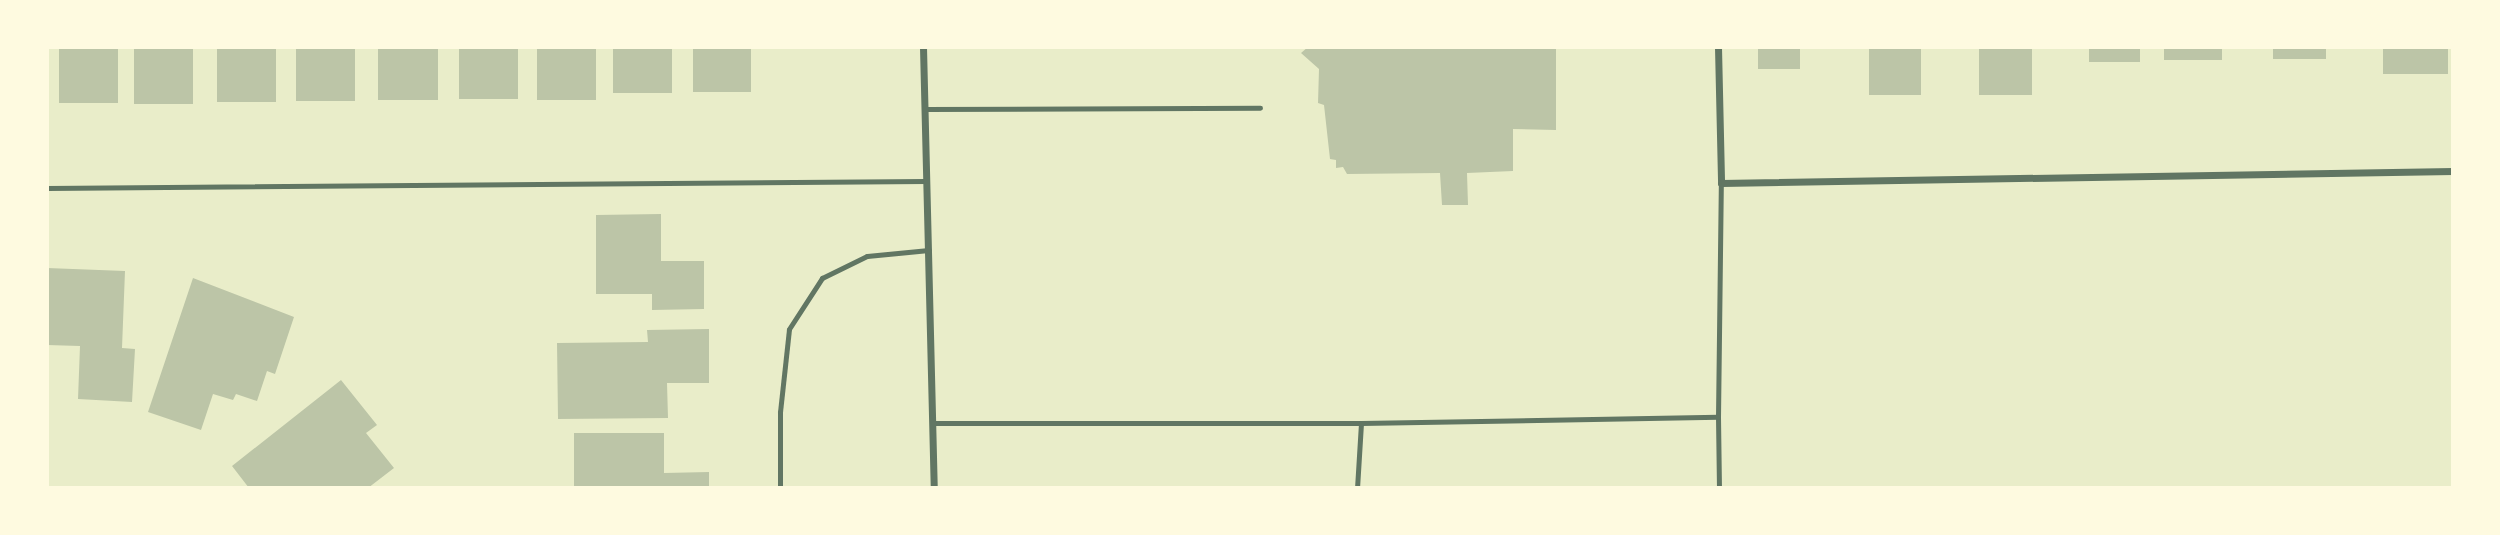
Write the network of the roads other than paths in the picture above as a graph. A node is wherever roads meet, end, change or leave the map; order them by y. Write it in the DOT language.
graph roads {
  1 [pos="923,47"];
  2 [pos="1718,47"];
  3 [pos="1260,108"];
  4 [pos="925,109"];
  5 [pos="2453,171"];
  6 [pos="926,181"];
  7 [pos="1721,183"];
  8 [pos="47,188"];
  9 [pos="929,250"];
  10 [pos="1718,417"];
  11 [pos="934,423"];
  12 [pos="1362,423"];
  13 [pos="780,488"];
  14 [pos="934,488"];
  15 [pos="1357,488"];
  16 [pos="1719,488"];
  1 -- 4 [label="street"];
  2 -- 7 [label="street"];
  3 -- 4 [label="lane"];
  4 -- 6 [label="street"];
  5 -- 7 [label="street"];
  6 -- 8 [label="lane"];
  6 -- 9 [label="street"];
  7 -- 10 [label="lane"];
  9 -- 11 [label="street"];
  9 -- 13 [label="lane"];
  10 -- 12 [label="lane"];
  10 -- 16 [label="lane"];
  11 -- 12 [label="lane"];
  11 -- 14 [label="street"];
  12 -- 15 [label="lane"];
}
